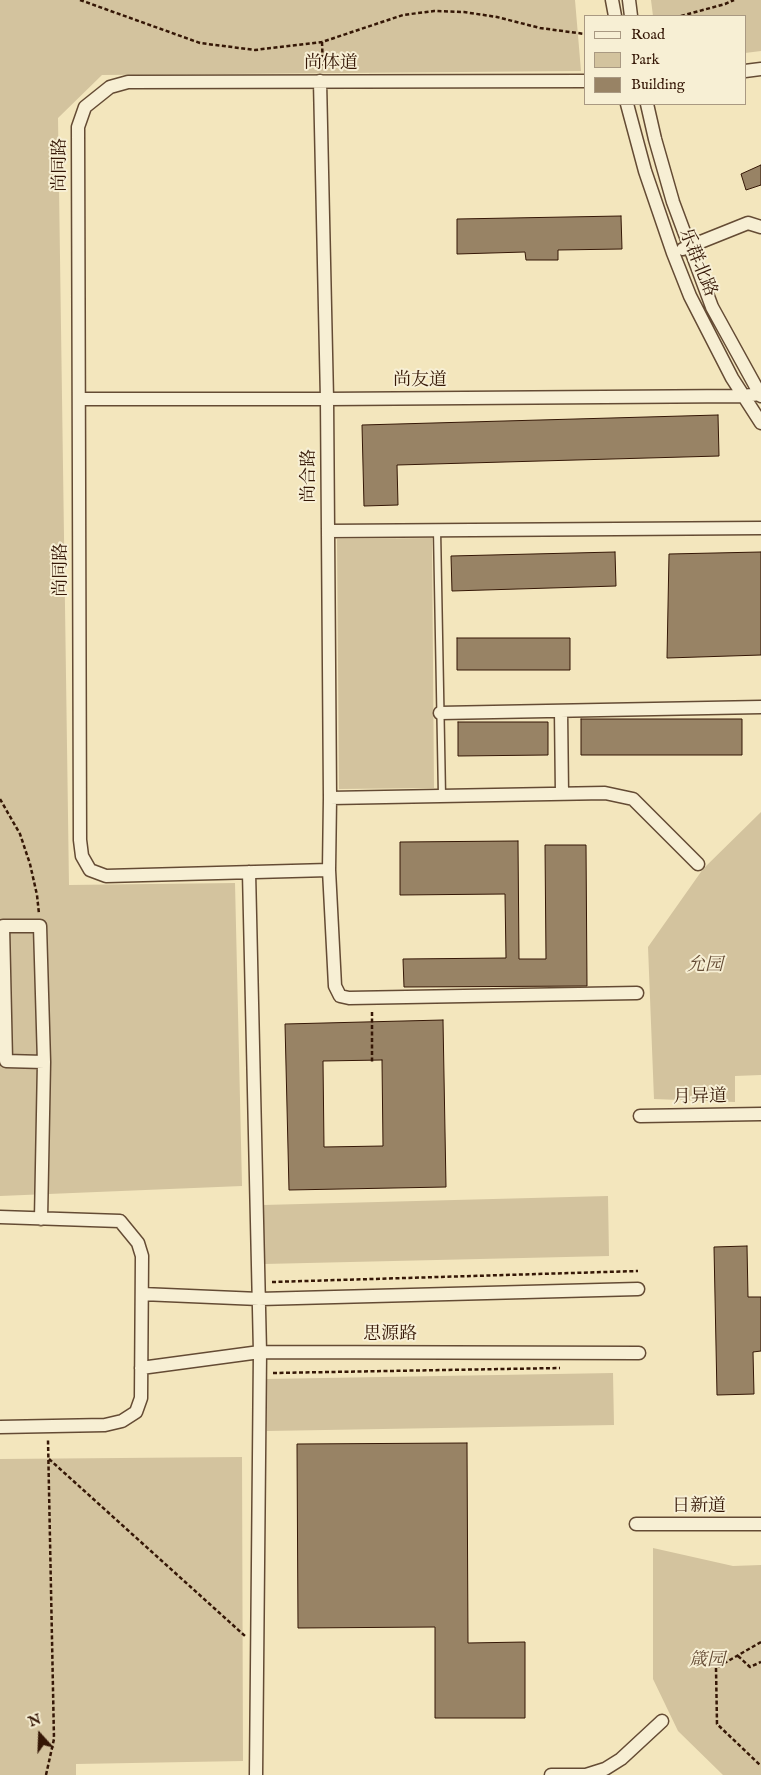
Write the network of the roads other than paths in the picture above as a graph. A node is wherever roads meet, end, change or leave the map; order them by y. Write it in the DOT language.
graph roads {
  1 [pos="612,0"];
  2 [pos="629,0"];
  3 [pos="615,15"];
  4 [pos="632,15"];
  5 [pos="761,69"];
  6 [pos="746,71"];
  7 [pos="322,81"];
  8 [pos="584,81"];
  9 [pos="627,105"];
  10 [pos="647,105"];
  11 [pos="85,107"];
  12 [pos="761,227"];
  13 [pos="690,247"];
  14 [pos="673,253"];
  15 [pos="761,395"];
  16 [pos="742,396"];
  17 [pos="79,399"];
  18 [pos="327,399"];
  19 [pos="761,423"];
  20 [pos="761,528"];
  21 [pos="328,530"];
  22 [pos="437,530"];
  23 [pos="761,707"];
  24 [pos="561,711"];
  25 [pos="440,713"];
  26 [pos="562,794"];
  27 [pos="442,796"];
  28 [pos="330,798"];
  29 [pos="698,864"];
  30 [pos="329,870"];
  31 [pos="250,872"];
  32 [pos="637,993"];
  33 [pos="44,1062"];
  34 [pos="761,1114"];
  35 [pos="640,1116"];
  36 [pos="0,1218"];
  37 [pos="41,1219"];
  38 [pos="638,1289"];
  39 [pos="142,1294"];
  40 [pos="258,1299"];
  41 [pos="260,1352"];
  42 [pos="639,1353"];
  43 [pos="141,1368"];
  44 [pos="0,1427"];
  45 [pos="636,1524"];
  46 [pos="761,1524"];
  47 [pos="662,1720"];
  48 [pos="256,1775"];
  49 [pos="551,1775"];
  1 -- 3 [label="street"];
  2 -- 4 [label="street"];
  5 -- 6 [label="street"];
  7 -- 8 [label="street, 尚体道"];
  7 -- 11 [label="street, 尚体道"];
  7 -- 18 [label="street, 尚合路"];
  9 -- 14 [label="street, 乐群北路"];
  10 -- 13 [label="street, 乐群北路"];
  11 -- 17 [label="street, 尚同路"];
  12 -- 13 [label="street"];
  13 -- 14 [label="street"];
  13 -- 15 [label="street, 乐群北路"];
  14 -- 16 [label="street, 乐群北路"];
  15 -- 16 [label="street, 尚友道"];
  16 -- 18 [label="street, 尚友道"];
  16 -- 19 [label="street, 乐群北路"];
  17 -- 18 [label="street, 尚友道"];
  17 -- 31 [label="street, 尚同路"];
  18 -- 21 [label="street, 尚合路"];
  20 -- 22 [label="street"];
  21 -- 22 [label="street"];
  21 -- 28 [label="street, 尚合路"];
  22 -- 25 [label="lane"];
  23 -- 24 [label="street"];
  24 -- 25 [label="street"];
  24 -- 26 [label="street"];
  25 -- 27 [label="lane"];
  26 -- 27 [label="street"];
  26 -- 29 [label="street"];
  27 -- 28 [label="street"];
  28 -- 30 [label="street, 尚合路"];
  30 -- 31 [label="street, 尚同路"];
  30 -- 32 [label="street, 尚合路"];
  31 -- 40 [label="street"];
  33 -- 33 [label="street"];
  33 -- 37 [label="street"];
  34 -- 35 [label="street, 月异道"];
  36 -- 37 [label="street"];
  37 -- 39 [label="street"];
  38 -- 40 [label="street"];
  39 -- 40 [label="street"];
  39 -- 43 [label="street"];
  40 -- 41 [label="street"];
  41 -- 42 [label="street, 思源路"];
  41 -- 43 [label="street, 思源路"];
  41 -- 48 [label="street"];
  43 -- 44 [label="street"];
  45 -- 46 [label="street, 日新道"];
  47 -- 49 [label="street"];
}
